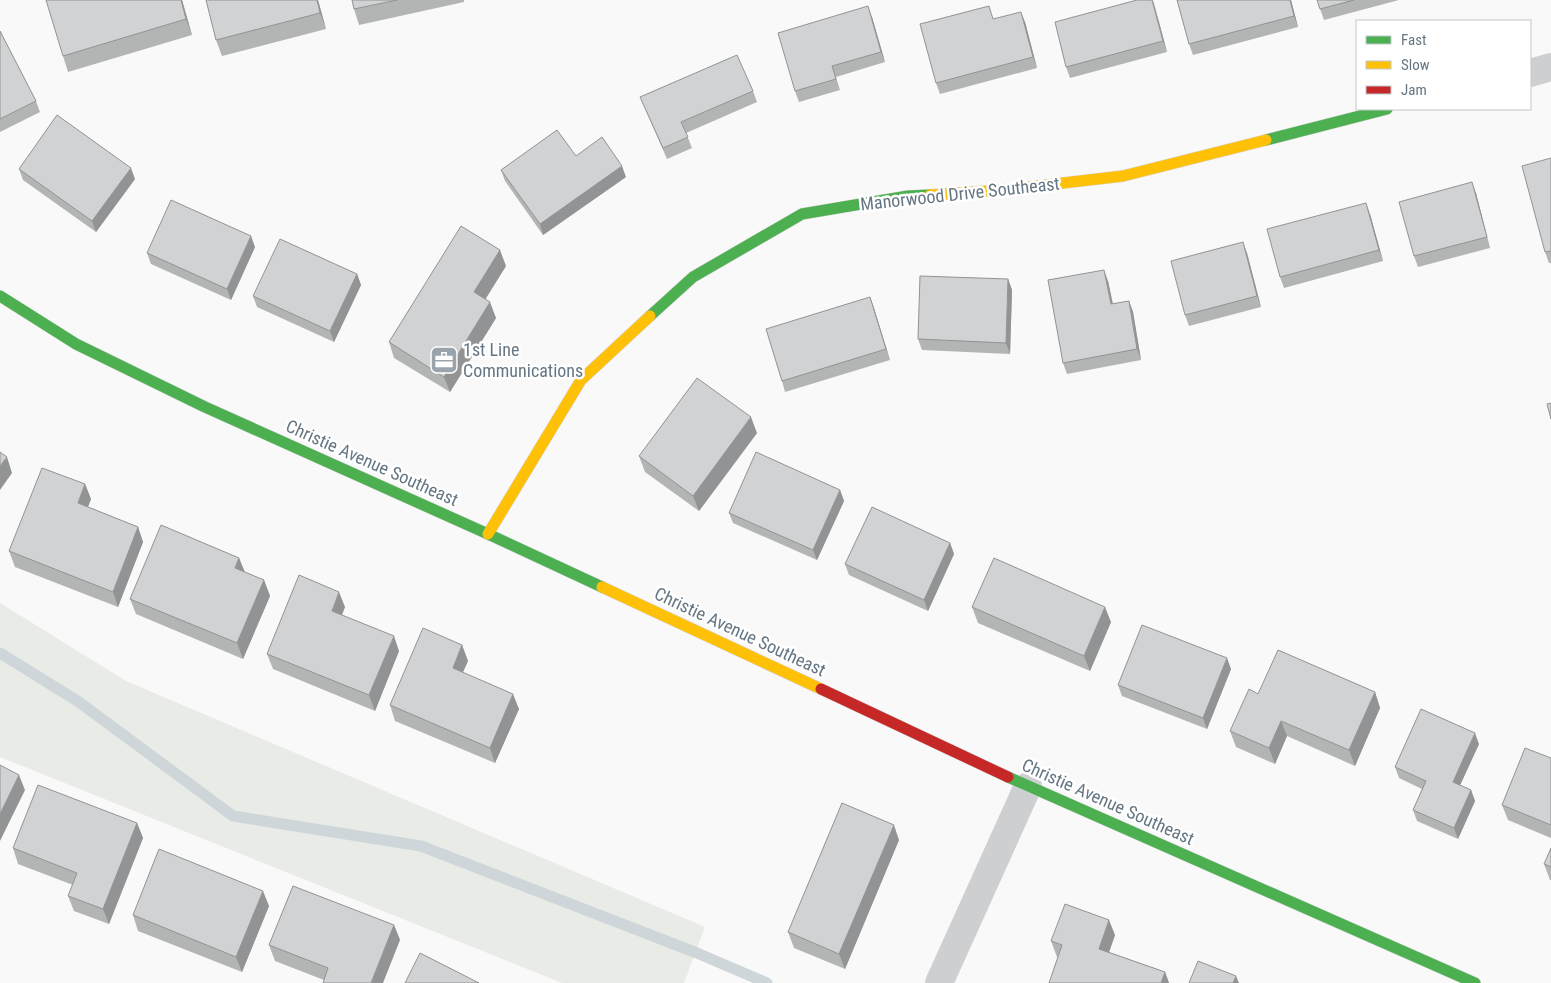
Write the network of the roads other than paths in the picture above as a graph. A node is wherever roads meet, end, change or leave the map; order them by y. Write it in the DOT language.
graph roads {
  1 [pos="1551,67"];
  2 [pos="1531,73"];
  3 [pos="1383,110"];
  4 [pos="0,296"];
  5 [pos="488,534"];
  6 [pos="1028,786"];
  7 [pos="938,983"];
  8 [pos="1475,983"];
  1 -- 2 [label="street"];
  3 -- 5 [label="street, Manorwood Drive Southeast"];
  4 -- 5 [label="street, Christie Avenue Southeast"];
  5 -- 6 [label="street, Christie Avenue Southeast"];
  6 -- 7 [label="street"];
  6 -- 8 [label="street, Christie Avenue Southeast"];
}
